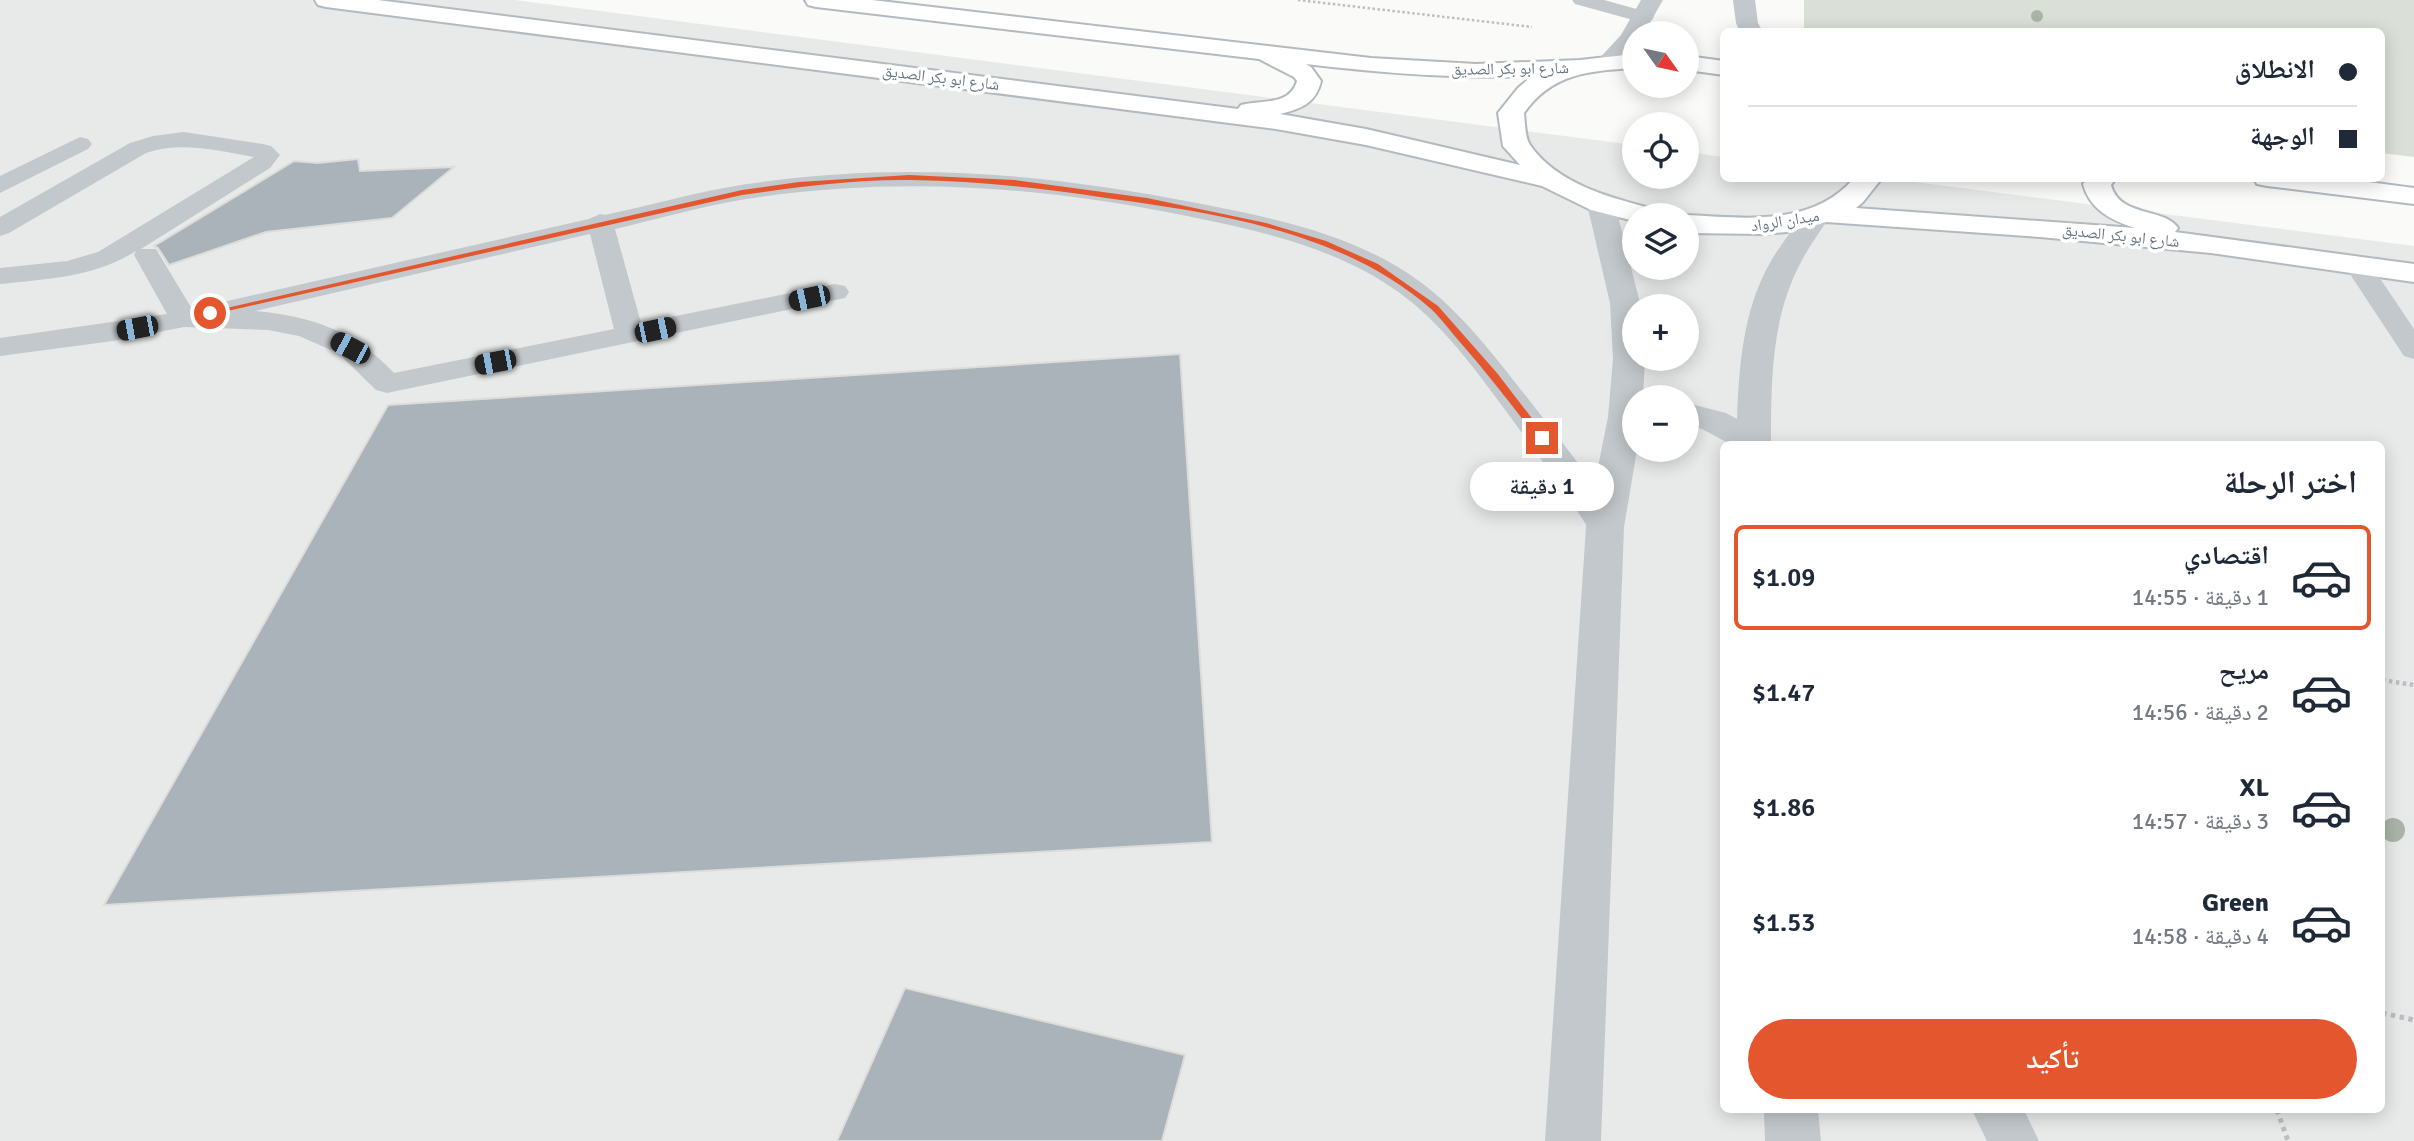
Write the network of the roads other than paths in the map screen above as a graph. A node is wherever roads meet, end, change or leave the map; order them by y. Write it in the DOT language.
graph roads {
  1 [pos="326,0"];
  2 [pos="816,0"];
  3 [pos="1582,0"];
  4 [pos="1744,0"];
  5 [pos="1648,8"];
  6 [pos="1750,28"];
  7 [pos="1261,54"];
  8 [pos="1622,61"];
  9 [pos="1608,62"];
  10 [pos="1699,65"];
  11 [pos="1578,67"];
  12 [pos="1720,67"];
  13 [pos="1213,113"];
  14 [pos="80,144"];
  15 [pos="1551,180"];
  16 [pos="1867,182"];
  17 [pos="2100,182"];
  18 [pos="2300,182"];
  19 [pos="0,186"];
  20 [pos="2414,196"];
  21 [pos="1601,204"];
  22 [pos="1622,209"];
  23 [pos="1821,216"];
  24 [pos="600,222"];
  25 [pos="1699,225"];
  26 [pos="0,228"];
  27 [pos="2211,244"];
  28 [pos="146,255"];
  29 [pos="2357,265"];
  30 [pos="2414,273"];
  31 [pos="0,276"];
  32 [pos="835,292"];
  33 [pos="184,319"];
  34 [pos="630,335"];
  35 [pos="0,347"];
  36 [pos="2414,350"];
  37 [pos="1629,385"];
  38 [pos="1699,417"];
  39 [pos="1749,441"];
  40 [pos="1754,441"];
  41 [pos="1622,451"];
  42 [pos="1605,527"];
  43 [pos="1791,1113"];
  44 [pos="1999,1113"];
  45 [pos="1573,1141"];
  46 [pos="1793,1141"];
  47 [pos="2014,1141"];
  1 -- 13 [label="main road, شارع ابو بكر الصديق"];
  2 -- 7 [label="main road, شارع ابو بكر الصديق"];
  3 -- 5 [label="lane"];
  4 -- 6 [label="street"];
  5 -- 9 [label="street"];
  7 -- 11 [label="main road, شارع ابو بكر الصديق"];
  7 -- 13 [label="main road"];
  8 -- 9 [label="main road"];
  9 -- 11 [label="main road"];
  10 -- 12 [label="main road"];
  11 -- 15 [label="main road"];
  13 -- 15 [label="main road, شارع ابو بكر الصديق"];
  14 -- 19 [label="lane"];
  15 -- 21 [label="main road"];
  16 -- 23 [label="main road, ميدان الرواد"];
  17 -- 27 [label="main road"];
  18 -- 20 [label="main road"];
  21 -- 22 [label="main road"];
  21 -- 37 [label="street"];
  23 -- 25 [label="main road, ميدان الرواد"];
  23 -- 27 [label="main road, شارع ابو بكر الصديق"];
  23 -- 40 [label="street"];
  24 -- 33 [label="lane"];
  24 -- 34 [label="lane"];
  24 -- 42 [label="lane"];
  26 -- 31 [label="lane"];
  27 -- 29 [label="main road, شارع ابو بكر الصديق"];
  28 -- 33 [label="lane"];
  29 -- 30 [label="main road, شارع ابو بكر الصديق"];
  29 -- 36 [label="lane"];
  32 -- 34 [label="lane"];
  33 -- 34 [label="lane"];
  33 -- 35 [label="lane"];
  38 -- 39 [label="street"];
  41 -- 42 [label="street"];
  42 -- 45 [label="street"];
  43 -- 46 [label="street"];
  44 -- 47 [label="lane"];
}
